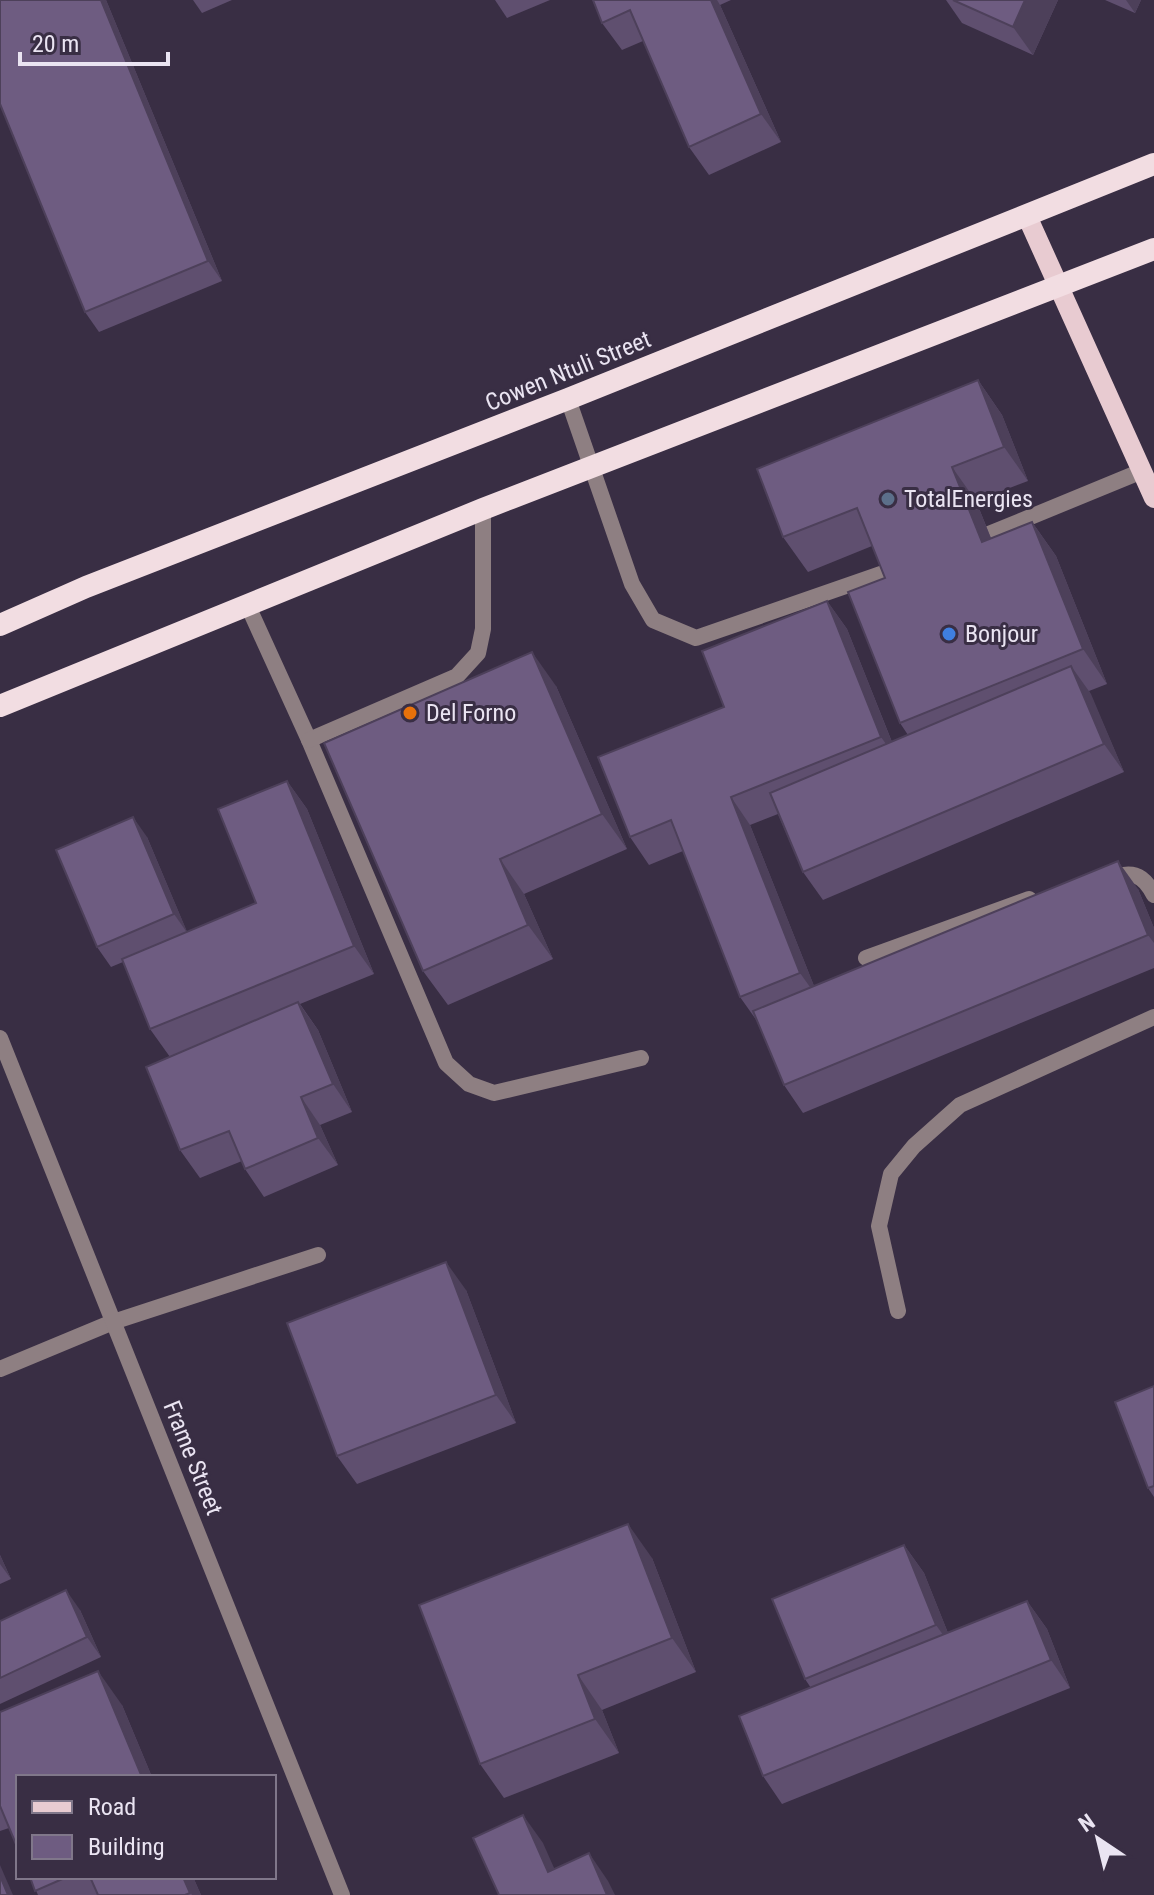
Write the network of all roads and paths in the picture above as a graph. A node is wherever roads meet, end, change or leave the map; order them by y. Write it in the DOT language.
graph roads {
  1 [pos="1154,164"];
  2 [pos="1027,216"];
  3 [pos="1154,249"];
  4 [pos="1060,287"];
  5 [pos="568,399"];
  6 [pos="593,467"];
  7 [pos="1142,471"];
  8 [pos="1154,498"];
  9 [pos="483,509"];
  10 [pos="989,534"];
  11 [pos="892,570"];
  12 [pos="248,606"];
  13 [pos="0,625"];
  14 [pos="0,706"];
  15 [pos="309,740"];
  16 [pos="1089,881"];
  17 [pos="1049,891"];
  18 [pos="1154,895"];
  19 [pos="866,958"];
  20 [pos="1154,1017"];
  21 [pos="0,1038"];
  22 [pos="641,1058"];
  23 [pos="318,1255"];
  24 [pos="898,1311"];
  25 [pos="113,1322"];
  26 [pos="0,1369"];
  27 [pos="342,1895"];
  1 -- 2 [label="highway, Cowen Ntuli Street"];
  2 -- 4 [label="main road"];
  2 -- 5 [label="highway, Cowen Ntuli Street"];
  3 -- 4 [label="highway"];
  4 -- 6 [label="highway"];
  4 -- 7 [label="main road"];
  5 -- 6 [label="street"];
  5 -- 13 [label="highway, Cowen Ntuli Street"];
  6 -- 9 [label="highway"];
  6 -- 11 [label="street"];
  7 -- 8 [label="main road"];
  7 -- 10 [label="street"];
  9 -- 12 [label="highway"];
  9 -- 15 [label="street"];
  12 -- 14 [label="highway"];
  12 -- 15 [label="street"];
  15 -- 22 [label="street"];
  16 -- 18 [label="street"];
  17 -- 19 [label="street"];
  20 -- 24 [label="street"];
  21 -- 25 [label="street, Frame Street"];
  23 -- 25 [label="street"];
  25 -- 26 [label="street"];
  25 -- 27 [label="street, Frame Street"];
}
